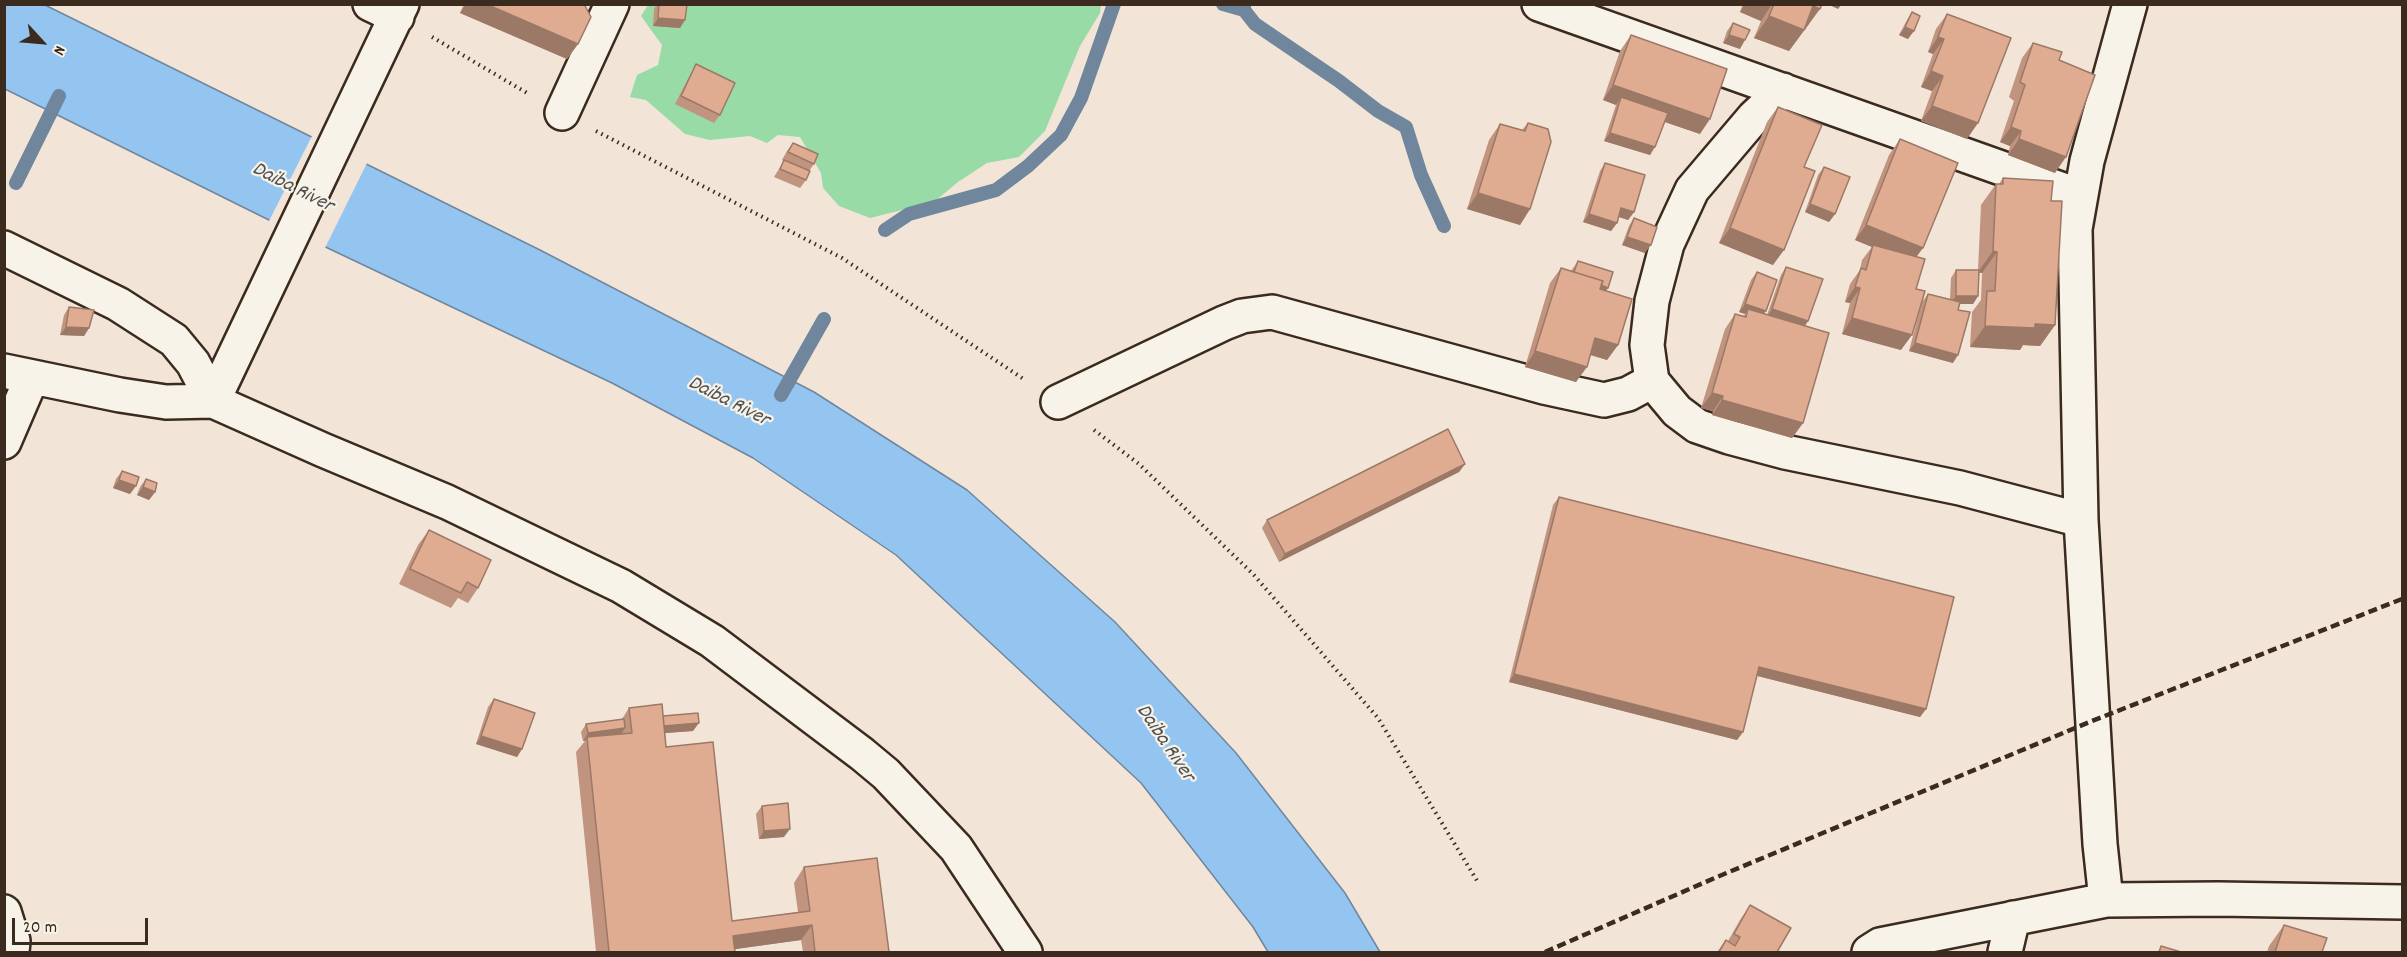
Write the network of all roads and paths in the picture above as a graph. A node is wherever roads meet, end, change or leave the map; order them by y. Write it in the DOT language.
graph roads {
  1 [pos="1539,4"];
  2 [pos="2130,4"];
  3 [pos="607,7"];
  4 [pos="389,15"];
  5 [pos="1783,90"];
  6 [pos="562,113"];
  7 [pos="2080,196"];
  8 [pos="4,248"];
  9 [pos="18,374"];
  10 [pos="1652,381"];
  11 [pos="213,401"];
  12 [pos="1058,402"];
  13 [pos="4,442"];
  14 [pos="2081,520"];
  15 [pos="1479,884"];
  16 [pos="2106,900"];
  17 [pos="2403,902"];
  18 [pos="4,912"];
  19 [pos="2013,918"];
  20 [pos="12,952"];
  21 [pos="1025,952"];
  22 [pos="1869,952"];
  23 [pos="2005,952"];
  1 -- 5 [label="street"];
  2 -- 7 [label="street"];
  3 -- 6 [label="street"];
  4 -- 6 [label="path"];
  4 -- 11 [label="street"];
  5 -- 7 [label="street"];
  5 -- 10 [label="street"];
  6 -- 12 [label="path"];
  7 -- 14 [label="street"];
  8 -- 11 [label="street"];
  9 -- 11 [label="street"];
  9 -- 13 [label="street"];
  10 -- 12 [label="street"];
  10 -- 14 [label="street"];
  11 -- 21 [label="street"];
  12 -- 15 [label="path"];
  14 -- 16 [label="street"];
  16 -- 17 [label="street"];
  16 -- 19 [label="street"];
  18 -- 20 [label="street"];
  19 -- 22 [label="street"];
  19 -- 23 [label="street"];
}
